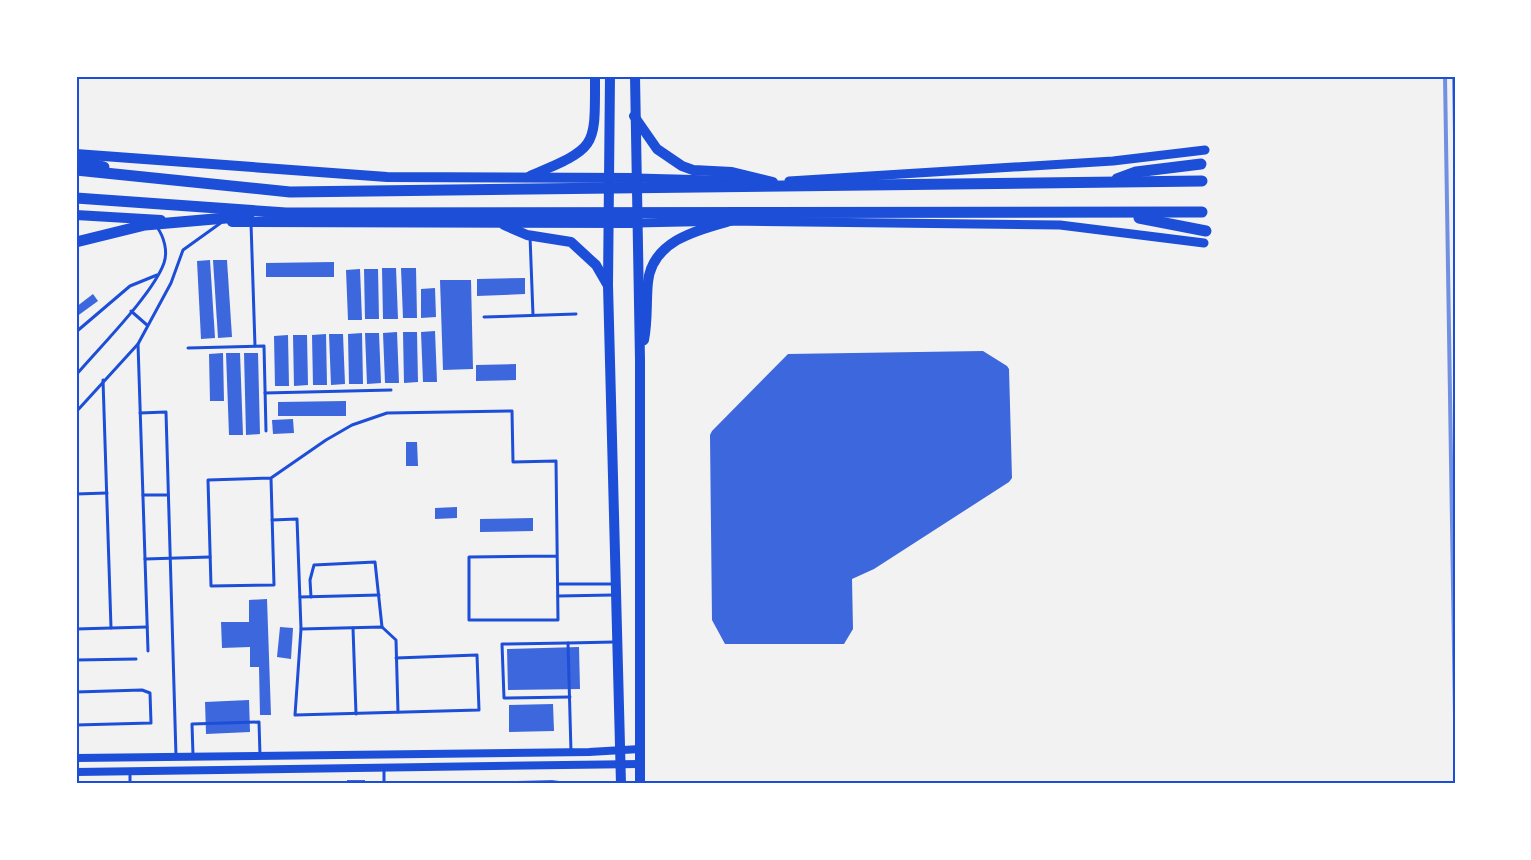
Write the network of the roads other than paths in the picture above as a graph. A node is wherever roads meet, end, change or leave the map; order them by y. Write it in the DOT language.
graph roads {
  1 [pos="596,76"];
  2 [pos="610,76"];
  3 [pos="635,76"];
  4 [pos="634,116"];
  5 [pos="1205,150"];
  6 [pos="76,154"];
  7 [pos="76,160"];
  8 [pos="1201,164"];
  9 [pos="76,170"];
  10 [pos="147,178"];
  11 [pos="525,178"];
  12 [pos="609,178"];
  13 [pos="636,178"];
  14 [pos="1202,181"];
  15 [pos="774,182"];
  16 [pos="1111,182"];
  17 [pos="76,198"];
  18 [pos="1202,212"];
  19 [pos="286,213"];
  20 [pos="1117,213"];
  21 [pos="76,215"];
  22 [pos="149,219"];
  23 [pos="223,221"];
  24 [pos="730,221"];
  25 [pos="251,222"];
  26 [pos="501,223"];
  27 [pos="608,223"];
  28 [pos="636,223"];
  29 [pos="1206,231"];
  30 [pos="530,236"];
  31 [pos="76,242"];
  32 [pos="1204,243"];
  33 [pos="157,275"];
  34 [pos="608,285"];
  35 [pos="131,311"];
  36 [pos="576,314"];
  37 [pos="533,315"];
  38 [pos="484,317"];
  39 [pos="147,325"];
  40 [pos="76,332"];
  41 [pos="138,344"];
  42 [pos="255,346"];
  43 [pos="188,348"];
  44 [pos="640,360"];
  45 [pos="76,375"];
  46 [pos="103,380"];
  47 [pos="391,390"];
  48 [pos="265,393"];
  49 [pos="76,412"];
  50 [pos="140,413"];
  51 [pos="266,431"];
  52 [pos="271,478"];
  53 [pos="107,493"];
  54 [pos="76,494"];
  55 [pos="143,495"];
  56 [pos="168,495"];
  57 [pos="272,520"];
  58 [pos="557,556"];
  59 [pos="210,557"];
  60 [pos="170,558"];
  61 [pos="145,559"];
  62 [pos="558,584"];
  63 [pos="616,584"];
  64 [pos="379,595"];
  65 [pos="616,595"];
  66 [pos="558,596"];
  67 [pos="300,597"];
  68 [pos="311,597"];
  69 [pos="147,627"];
  70 [pos="382,627"];
  71 [pos="111,628"];
  72 [pos="353,628"];
  73 [pos="76,629"];
  74 [pos="301,629"];
  75 [pos="568,642"];
  76 [pos="618,642"];
  77 [pos="148,651"];
  78 [pos="396,658"];
  79 [pos="136,659"];
  80 [pos="76,660"];
  81 [pos="76,692"];
  82 [pos="570,697"];
  83 [pos="398,712"];
  84 [pos="356,714"];
  85 [pos="76,725"];
  86 [pos="640,749"];
  87 [pos="620,750"];
  88 [pos="571,752"];
  89 [pos="260,755"];
  90 [pos="176,756"];
  91 [pos="193,756"];
  92 [pos="76,758"];
  93 [pos="621,764"];
  94 [pos="640,764"];
  95 [pos="384,767"];
  96 [pos="130,770"];
  97 [pos="76,772"];
  98 [pos="130,784"];
  99 [pos="384,784"];
  100 [pos="622,784"];
  101 [pos="640,784"];
  1 -- 11 [label="main road"];
  2 -- 12 [label="main road"];
  3 -- 4 [label="main road"];
  4 -- 13 [label="main road"];
  4 -- 15 [label="main road"];
  5 -- 15 [label="main road"];
  6 -- 11 [label="main road"];
  7 -- 10 [label="highway"];
  8 -- 16 [label="highway"];
  9 -- 10 [label="highway"];
  10 -- 16 [label="highway"];
  11 -- 12 [label="main road"];
  12 -- 13 [label="main road"];
  12 -- 27 [label="main road"];
  13 -- 15 [label="main road"];
  13 -- 28 [label="main road"];
  14 -- 16 [label="highway"];
  17 -- 19 [label="highway"];
  18 -- 20 [label="highway"];
  19 -- 20 [label="highway"];
  19 -- 31 [label="highway"];
  20 -- 29 [label="highway"];
  21 -- 22 [label="main road"];
  22 -- 23 [label="main road"];
  22 -- 33 [label="lane"];
  23 -- 25 [label="main road"];
  23 -- 39 [label="lane"];
  24 -- 28 [label="main road"];
  24 -- 32 [label="main road"];
  24 -- 44 [label="main road"];
  25 -- 26 [label="main road"];
  25 -- 42 [label="lane"];
  26 -- 27 [label="main road"];
  26 -- 30 [label="main road"];
  27 -- 28 [label="main road"];
  27 -- 34 [label="main road"];
  28 -- 44 [label="main road"];
  30 -- 34 [label="main road"];
  30 -- 37 [label="lane"];
  33 -- 35 [label="lane"];
  33 -- 40 [label="lane"];
  34 -- 63 [label="main road"];
  35 -- 39 [label="lane"];
  35 -- 45 [label="lane"];
  36 -- 37 [label="lane"];
  37 -- 38 [label="lane"];
  39 -- 41 [label="lane"];
  41 -- 46 [label="lane"];
  41 -- 50 [label="lane"];
  42 -- 43 [label="lane"];
  42 -- 48 [label="lane"];
  44 -- 86 [label="main road"];
  46 -- 49 [label="lane"];
  46 -- 53 [label="lane"];
  47 -- 48 [label="lane"];
  48 -- 51 [label="lane"];
  50 -- 55 [label="lane"];
  50 -- 56 [label="lane"];
  52 -- 57 [label="lane"];
  52 -- 58 [label="lane"];
  52 -- 59 [label="lane"];
  53 -- 54 [label="lane"];
  53 -- 71 [label="lane"];
  55 -- 56 [label="lane"];
  55 -- 61 [label="lane"];
  56 -- 60 [label="lane"];
  57 -- 59 [label="lane"];
  57 -- 67 [label="lane"];
  58 -- 62 [label="lane"];
  58 -- 66 [label="lane"];
  59 -- 60 [label="lane"];
  60 -- 61 [label="lane"];
  60 -- 90 [label="lane"];
  61 -- 69 [label="lane"];
  62 -- 63 [label="lane"];
  62 -- 66 [label="lane"];
  63 -- 65 [label="main road"];
  64 -- 68 [label="lane"];
  64 -- 68 [label="lane"];
  64 -- 70 [label="lane"];
  65 -- 66 [label="lane"];
  65 -- 76 [label="main road"];
  67 -- 68 [label="lane"];
  67 -- 74 [label="lane"];
  69 -- 71 [label="lane"];
  69 -- 77 [label="lane"];
  70 -- 72 [label="lane"];
  70 -- 78 [label="lane"];
  71 -- 73 [label="lane"];
  72 -- 74 [label="lane"];
  72 -- 84 [label="lane"];
  74 -- 84 [label="lane"];
  75 -- 76 [label="lane"];
  75 -- 82 [label="lane"];
  75 -- 82 [label="lane"];
  76 -- 87 [label="main road"];
  78 -- 83 [label="lane"];
  78 -- 83 [label="lane"];
  79 -- 80 [label="lane"];
  81 -- 85 [label="lane"];
  82 -- 88 [label="lane"];
  83 -- 84 [label="lane"];
  86 -- 87 [label="street"];
  86 -- 94 [label="main road"];
  87 -- 88 [label="street"];
  87 -- 93 [label="main road"];
  88 -- 89 [label="street"];
  89 -- 91 [label="street"];
  89 -- 91 [label="lane"];
  90 -- 91 [label="street"];
  90 -- 92 [label="street"];
  93 -- 94 [label="street"];
  93 -- 95 [label="street"];
  93 -- 100 [label="main road"];
  94 -- 101 [label="main road"];
  95 -- 96 [label="street"];
  95 -- 99 [label="lane"];
  96 -- 97 [label="street"];
  96 -- 98 [label="lane"];
}
